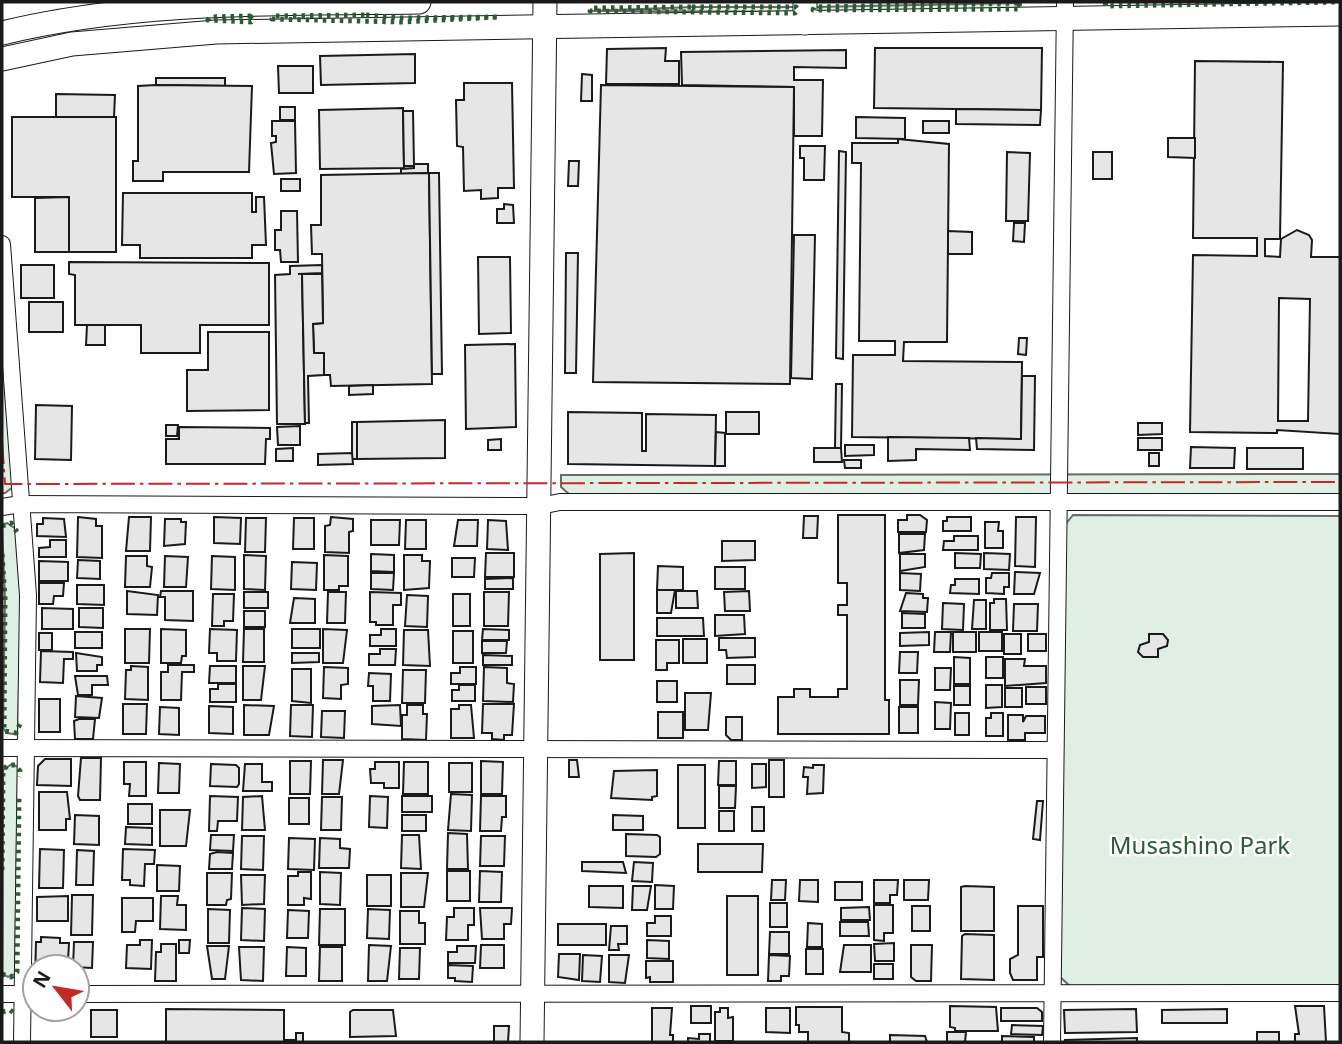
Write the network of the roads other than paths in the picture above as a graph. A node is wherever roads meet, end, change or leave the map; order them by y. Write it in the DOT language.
graph roads {
  1 [pos="419,2"];
  2 [pos="545,2"];
  3 [pos="262,5"];
  4 [pos="186,6"];
  5 [pos="1065,10"];
  6 [pos="805,12"];
  7 [pos="1340,13"];
  8 [pos="545,26"];
  9 [pos="262,31"];
  10 [pos="2,33"];
  11 [pos="187,33"];
  12 [pos="2,60"];
  13 [pos="2,244"];
  14 [pos="1059,501"];
  15 [pos="1340,502"];
  16 [pos="21,504"];
  17 [pos="540,506"];
  18 [pos="2,507"];
  19 [pos="2,748"];
  20 [pos="28,748"];
  21 [pos="537,749"];
  22 [pos="1055,750"];
  23 [pos="29,953"];
  24 [pos="1053,993"];
  25 [pos="1340,993"];
  26 [pos="2,994"];
  27 [pos="21,994"];
  28 [pos="91,994"];
  29 [pos="533,994"];
  30 [pos="25,1023"];
  31 [pos="22,1042"];
  32 [pos="532,1042"];
  33 [pos="1052,1042"];
  1 -- 3 [label="main road"];
  2 -- 8 [label="main road"];
  3 -- 4 [label="main road"];
  3 -- 9 [label="main road"];
  4 -- 10 [label="main road"];
  4 -- 11 [label="main road"];
  5 -- 6 [label="main road"];
  5 -- 7 [label="main road"];
  5 -- 14 [label="street"];
  6 -- 8 [label="main road"];
  8 -- 9 [label="main road"];
  8 -- 17 [label="main road"];
  9 -- 11 [label="main road"];
  11 -- 12 [label="main road"];
  13 -- 16 [label="street"];
  14 -- 15 [label="street"];
  14 -- 17 [label="street"];
  14 -- 22 [label="street"];
  16 -- 17 [label="street"];
  16 -- 18 [label="street"];
  16 -- 20 [label="street"];
  17 -- 21 [label="main road"];
  19 -- 20 [label="street"];
  20 -- 21 [label="street"];
  20 -- 23 [label="street"];
  21 -- 22 [label="street"];
  21 -- 29 [label="main road"];
  22 -- 24 [label="street"];
  24 -- 25 [label="street"];
  24 -- 29 [label="street"];
  24 -- 33 [label="street"];
  26 -- 27 [label="street"];
  28 -- 29 [label="street"];
  29 -- 32 [label="main road"];
  30 -- 31 [label="street"];
}
